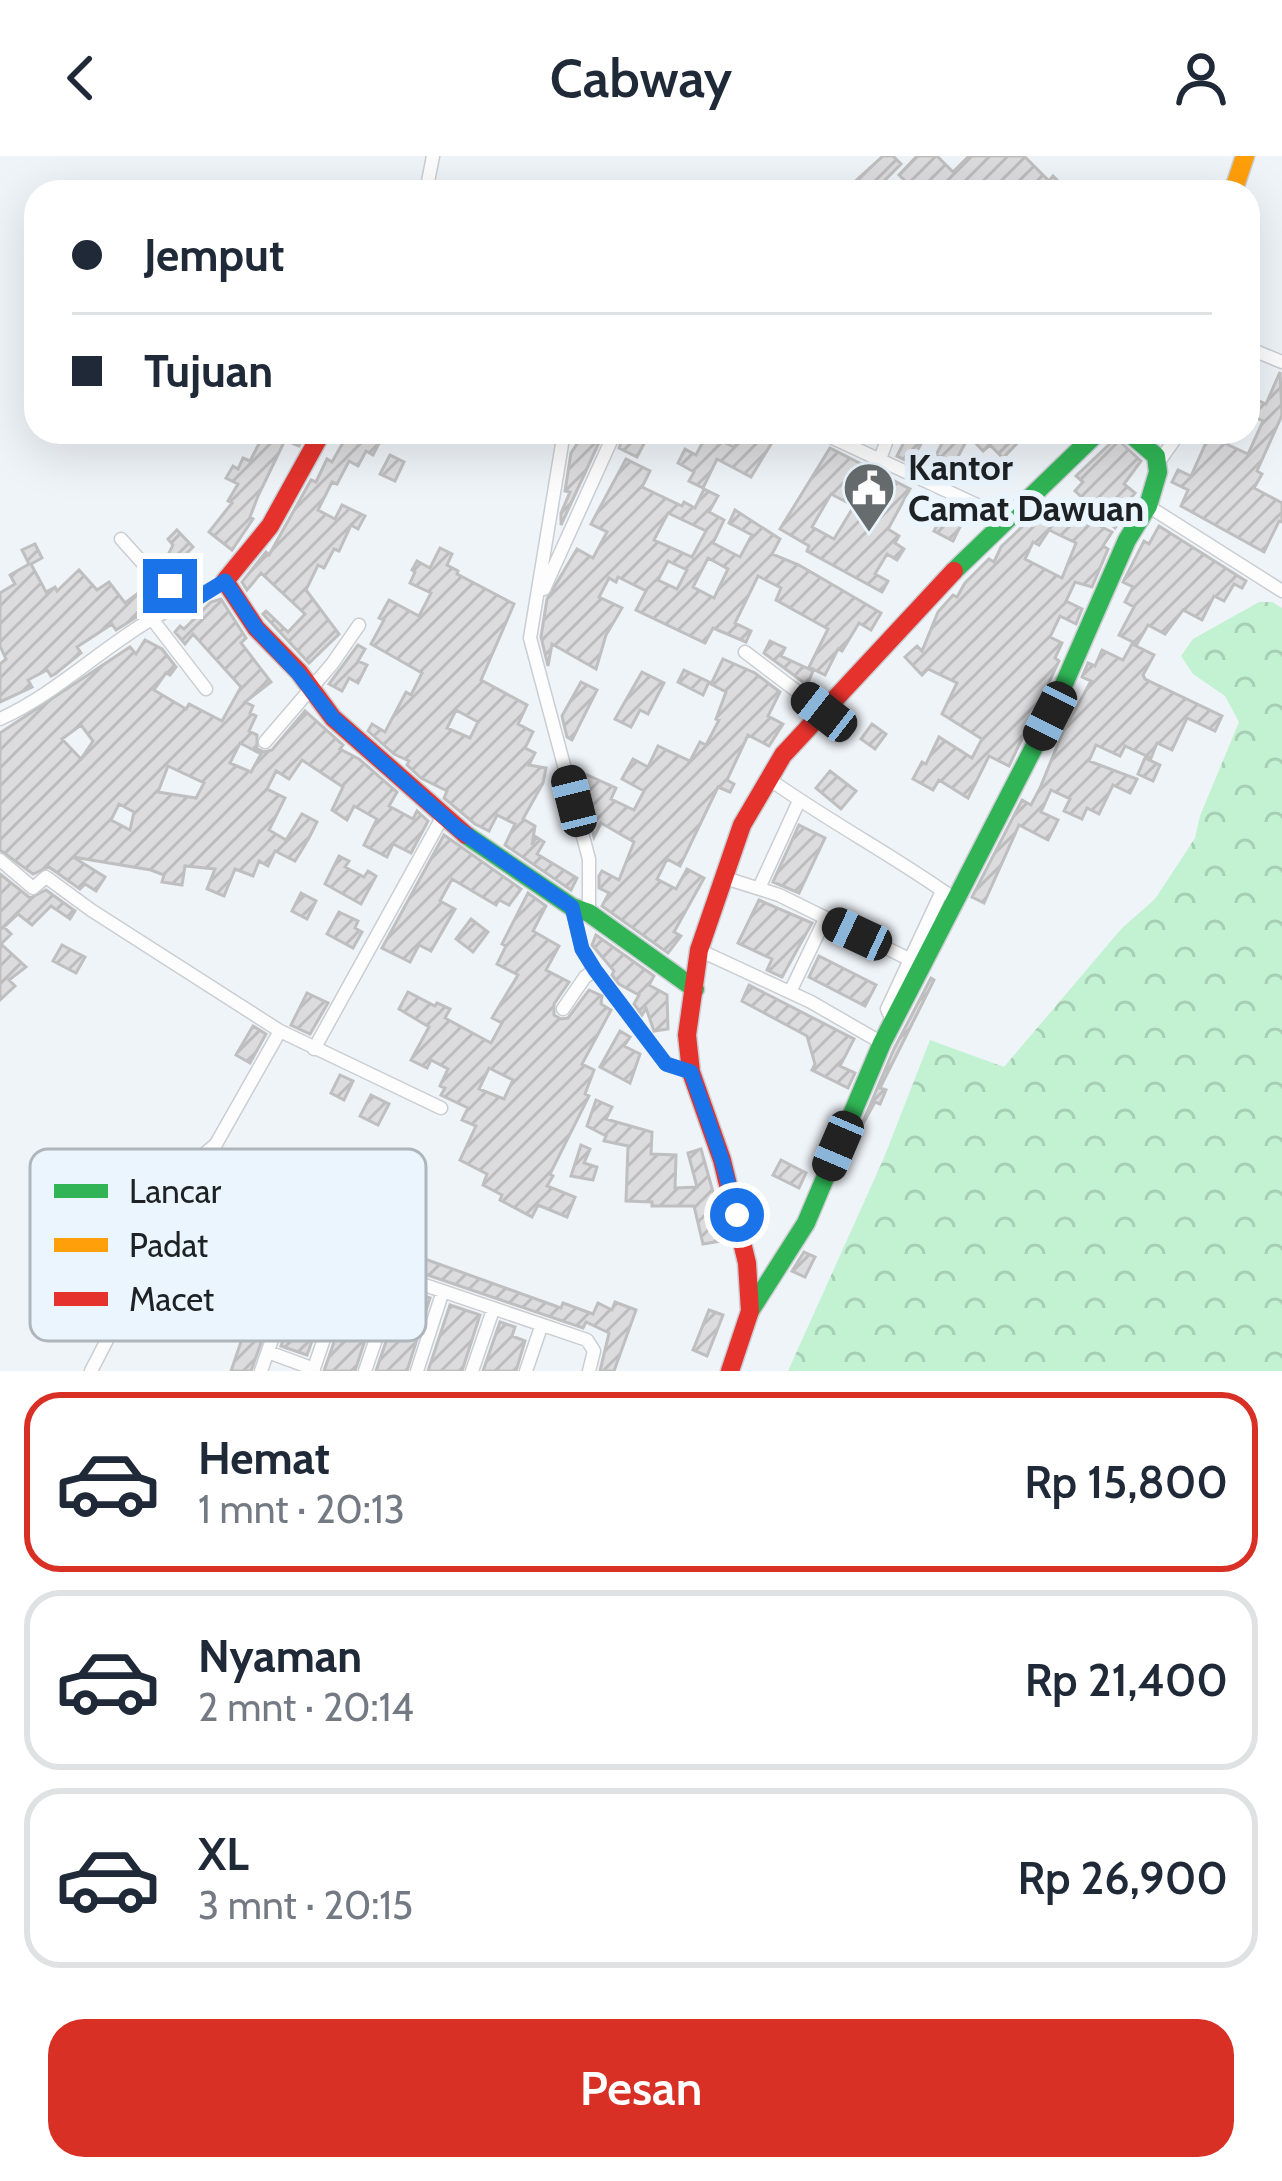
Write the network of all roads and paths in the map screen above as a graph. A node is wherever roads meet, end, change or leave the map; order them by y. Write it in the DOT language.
graph roads {
  1 [pos="315,444"];
  2 [pos="562,444"];
  3 [pos="610,444"];
  4 [pos="847,444"];
  5 [pos="886,444"];
  6 [pos="1085,444"];
  7 [pos="1142,444"];
  8 [pos="1171,444"];
  9 [pos="880,459"];
  10 [pos="1158,463"];
  11 [pos="1148,506"];
  12 [pos="1006,519"];
  13 [pos="121,539"];
  14 [pos="225,581"];
  15 [pos="1282,591"];
  16 [pos="191,602"];
  17 [pos="535,610"];
  18 [pos="152,619"];
  19 [pos="359,625"];
  20 [pos="746,652"];
  21 [pos="206,688"];
  22 [pos="311,688"];
  23 [pos="824,712"];
  24 [pos="0,719"];
  25 [pos="265,742"];
  26 [pos="769,779"];
  27 [pos="799,801"];
  28 [pos="443,816"];
  29 [pos="0,860"];
  30 [pos="722,877"];
  31 [pos="759,888"];
  32 [pos="949,895"];
  33 [pos="581,910"];
  34 [pos="825,919"];
  35 [pos="699,950"];
  36 [pos="916,962"];
  37 [pos="595,970"];
  38 [pos="694,989"];
  39 [pos="790,992"];
  40 [pos="563,1009"];
  41 [pos="280,1031"];
  42 [pos="882,1043"];
  43 [pos="314,1049"];
  44 [pos="691,1072"];
  45 [pos="441,1108"];
  46 [pos="210,1149"];
  47 [pos="426,1285"];
  48 [pos="443,1291"];
  49 [pos="493,1310"];
  50 [pos="750,1311"];
  51 [pos="541,1327"];
  52 [pos="106,1341"];
  53 [pos="272,1341"];
  54 [pos="323,1341"];
  55 [pos="375,1341"];
  56 [pos="268,1352"];
  57 [pos="313,1370"];
  58 [pos="91,1371"];
  59 [pos="261,1371"];
  60 [pos="364,1371"];
  61 [pos="417,1371"];
  62 [pos="472,1371"];
  63 [pos="526,1371"];
  64 [pos="589,1371"];
  65 [pos="730,1371"];
  1 -- 14 [label="main road"];
  2 -- 17 [label="street"];
  3 -- 17 [label="street"];
  4 -- 9 [label="street"];
  5 -- 9 [label="street"];
  6 -- 12 [label="main road"];
  7 -- 10 [label="main road"];
  8 -- 10 [label="street"];
  9 -- 12 [label="street"];
  10 -- 11 [label="main road"];
  11 -- 15 [label="street"];
  11 -- 32 [label="main road"];
  12 -- 23 [label="main road"];
  13 -- 16 [label="street"];
  14 -- 16 [label="street"];
  14 -- 22 [label="main road"];
  16 -- 18 [label="street"];
  17 -- 33 [label="street"];
  18 -- 21 [label="street"];
  18 -- 24 [label="street"];
  19 -- 22 [label="street"];
  20 -- 23 [label="street"];
  22 -- 25 [label="street"];
  22 -- 28 [label="main road"];
  23 -- 26 [label="main road"];
  26 -- 27 [label="street"];
  26 -- 30 [label="main road"];
  27 -- 31 [label="street"];
  27 -- 32 [label="street"];
  28 -- 33 [label="main road"];
  28 -- 43 [label="street"];
  29 -- 41 [label="street"];
  30 -- 31 [label="street"];
  30 -- 35 [label="main road"];
  31 -- 34 [label="street"];
  32 -- 36 [label="main road"];
  33 -- 37 [label="street"];
  33 -- 38 [label="main road"];
  34 -- 36 [label="street"];
  34 -- 39 [label="street"];
  35 -- 38 [label="main road"];
  35 -- 39 [label="street"];
  36 -- 42 [label="main road"];
  37 -- 40 [label="street"];
  37 -- 44 [label="street"];
  38 -- 44 [label="main road"];
  39 -- 42 [label="street"];
  41 -- 43 [label="street"];
  41 -- 46 [label="street"];
  42 -- 50 [label="main road"];
  43 -- 45 [label="street"];
  44 -- 50 [label="main road"];
  47 -- 48 [label="street"];
  48 -- 49 [label="street"];
  48 -- 61 [label="street"];
  49 -- 51 [label="street"];
  49 -- 62 [label="street"];
  50 -- 65 [label="main road"];
  51 -- 63 [label="street"];
  51 -- 64 [label="street"];
  52 -- 58 [label="street"];
  53 -- 56 [label="street"];
  54 -- 57 [label="street"];
  55 -- 60 [label="street"];
  56 -- 57 [label="street"];
  56 -- 59 [label="street"];
}
